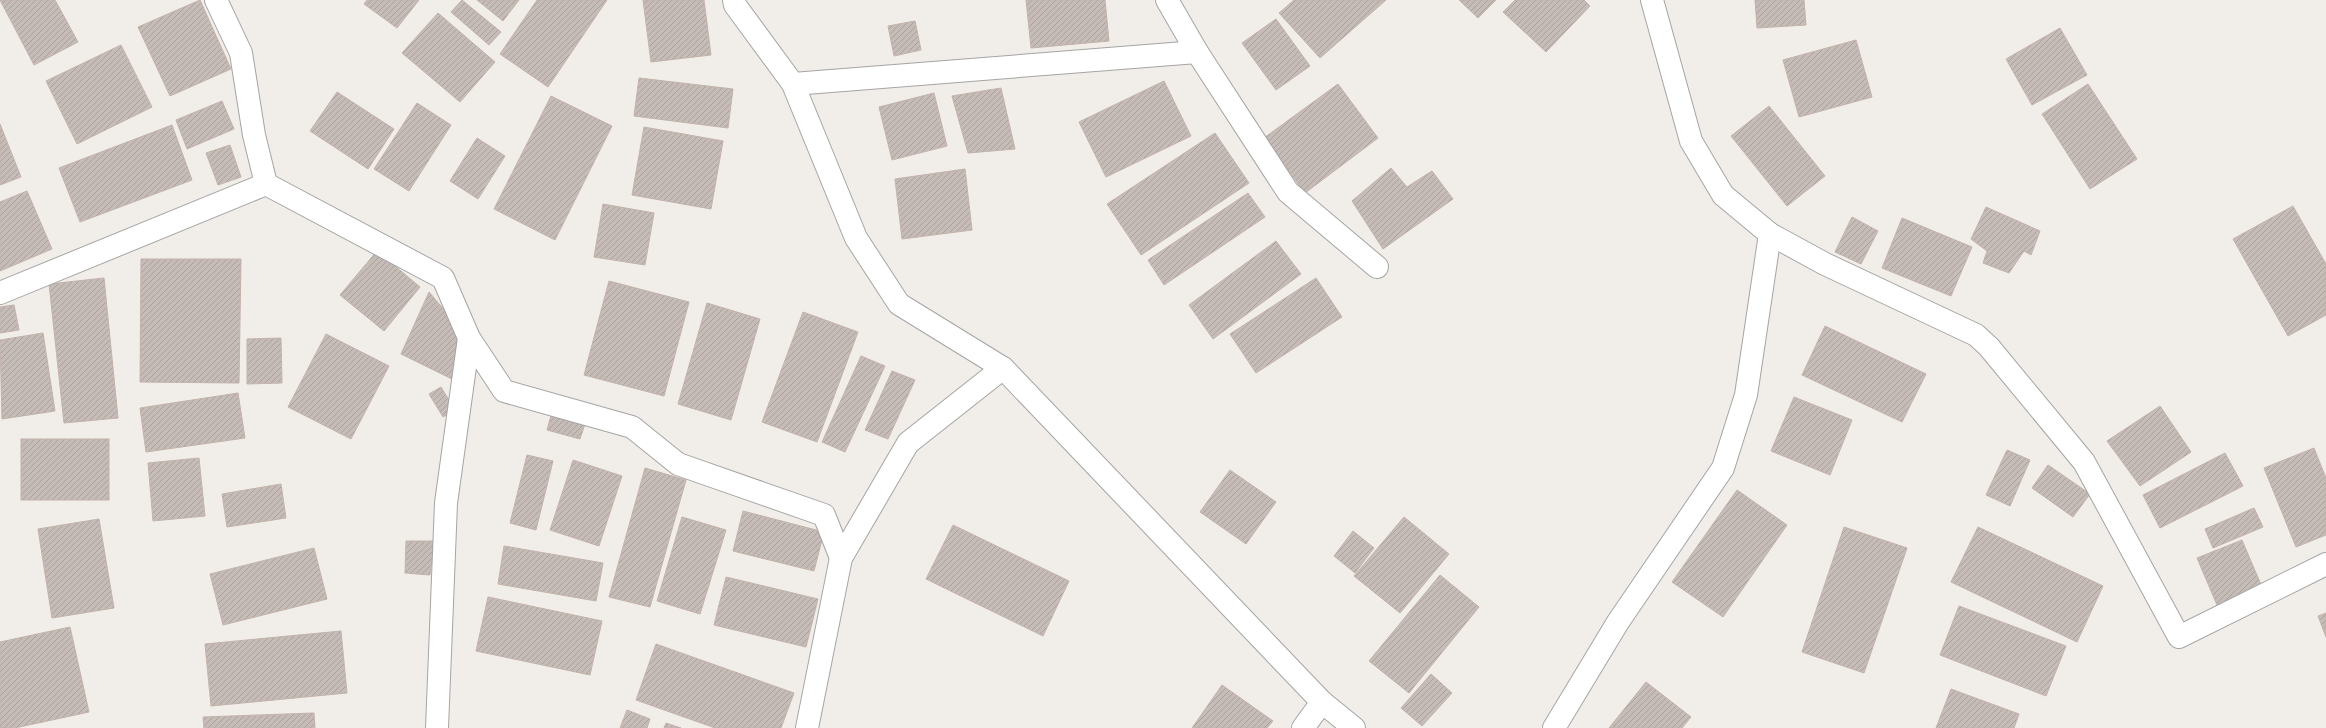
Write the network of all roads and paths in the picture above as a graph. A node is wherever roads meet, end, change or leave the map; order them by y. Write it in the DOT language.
graph roads {
  1 [pos="216,0"];
  2 [pos="734,0"];
  3 [pos="1167,0"];
  4 [pos="1652,0"];
  5 [pos="1197,52"];
  6 [pos="793,84"];
  7 [pos="266,184"];
  8 [pos="1770,234"];
  9 [pos="1377,267"];
  10 [pos="0,293"];
  11 [pos="468,338"];
  12 [pos="1003,368"];
  13 [pos="841,558"];
  14 [pos="2326,564"];
  15 [pos="1322,702"];
  16 [pos="437,728"];
  17 [pos="807,728"];
  18 [pos="1303,728"];
  19 [pos="1354,728"];
  20 [pos="1554,728"];
  1 -- 7 [label="street"];
  2 -- 6 [label="street"];
  3 -- 5 [label="street"];
  4 -- 8 [label="street"];
  5 -- 6 [label="street"];
  5 -- 9 [label="street"];
  6 -- 12 [label="street"];
  7 -- 10 [label="street"];
  7 -- 11 [label="street"];
  8 -- 14 [label="street"];
  8 -- 20 [label="street"];
  11 -- 13 [label="street"];
  11 -- 16 [label="street"];
  12 -- 13 [label="street"];
  12 -- 15 [label="street"];
  13 -- 17 [label="street"];
  15 -- 18 [label="street"];
  15 -- 19 [label="street"];
}
